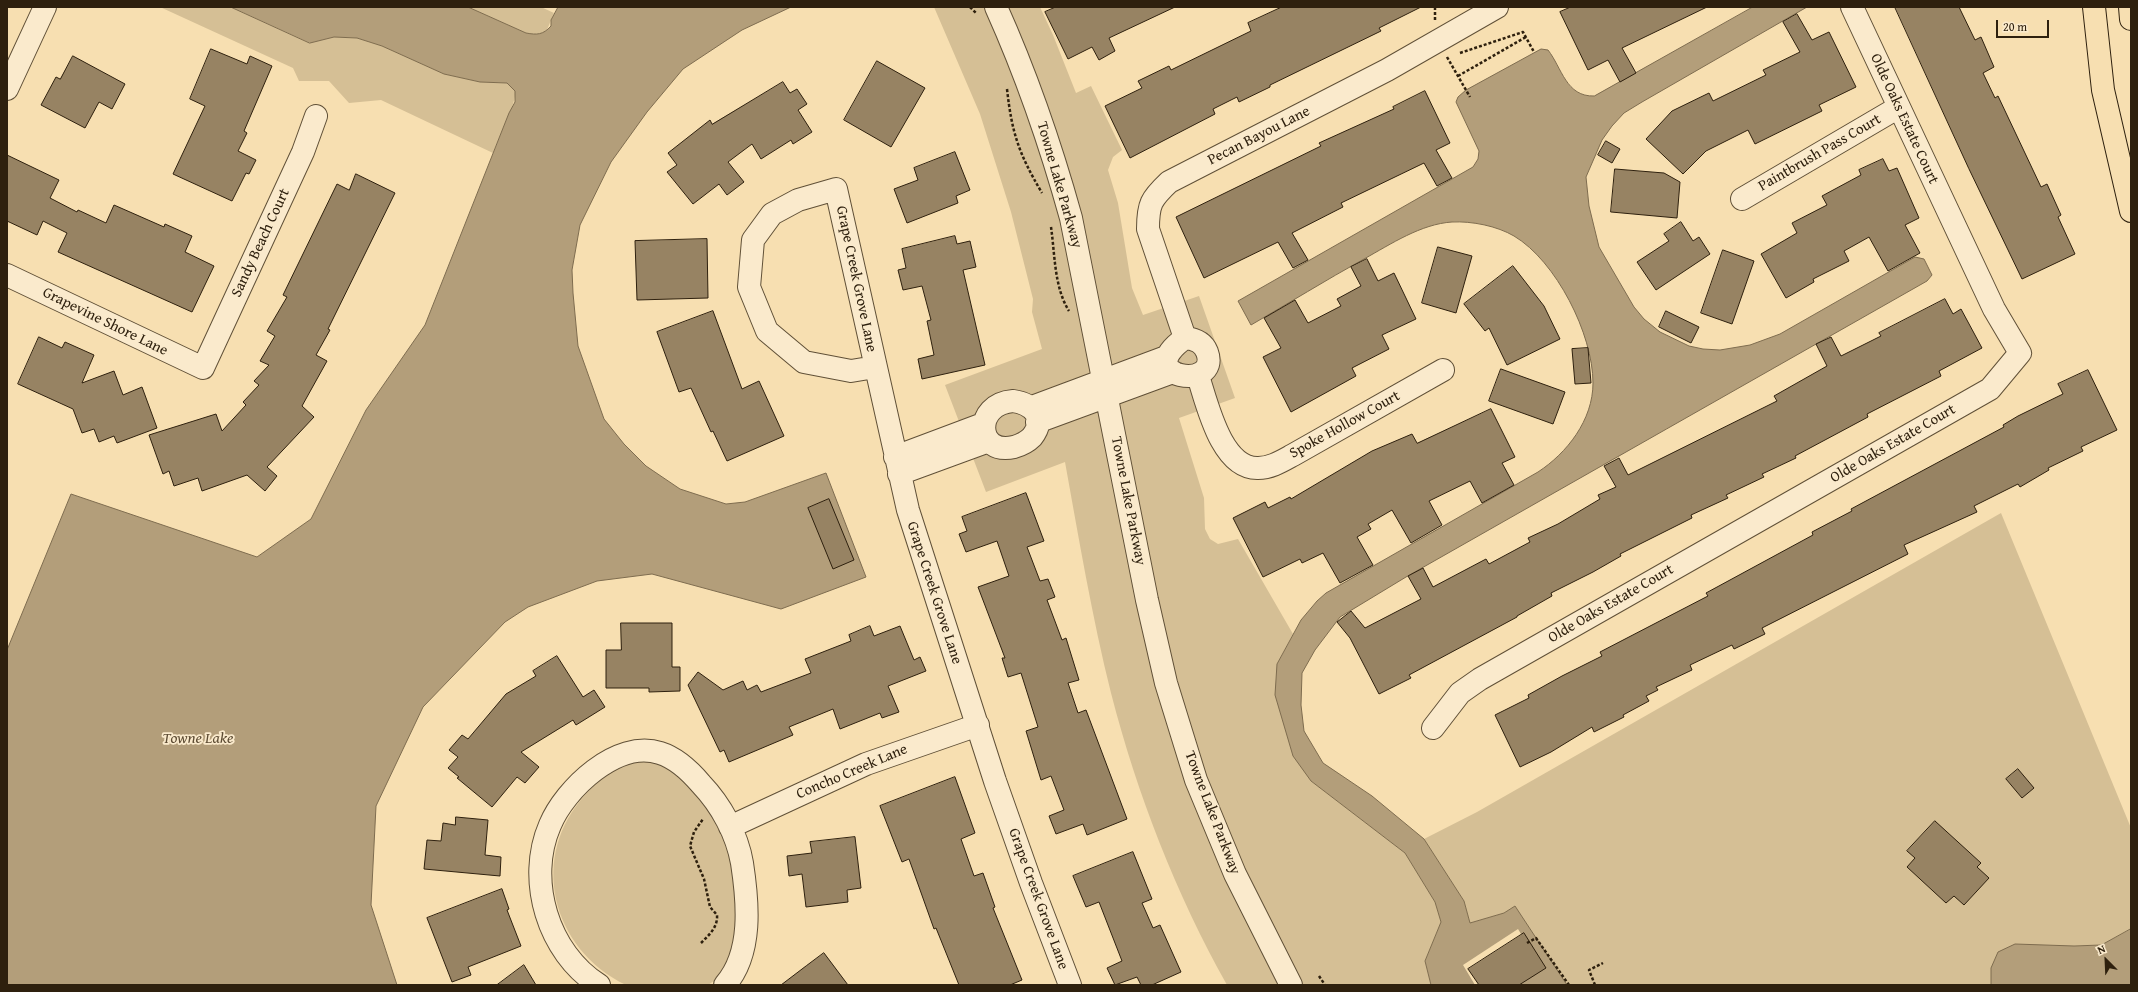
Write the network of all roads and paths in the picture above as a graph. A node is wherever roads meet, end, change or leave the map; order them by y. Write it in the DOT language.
graph roads {
  1 [pos="45,7"];
  2 [pos="970,7"];
  3 [pos="1497,7"];
  4 [pos="1852,7"];
  5 [pos="2094,7"];
  6 [pos="2130,7"];
  7 [pos="988,12"];
  8 [pos="2131,19"];
  9 [pos="1526,37"];
  10 [pos="1534,52"];
  11 [pos="1446,57"];
  12 [pos="1458,76"];
  13 [pos="1008,82"];
  14 [pos="7,89"];
  15 [pos="1466,90"];
  16 [pos="1470,96"];
  17 [pos="1899,107"];
  18 [pos="316,116"];
  19 [pos="1044,199"];
  20 [pos="1742,200"];
  21 [pos="2131,212"];
  22 [pos="1050,223"];
  23 [pos="7,275"];
  24 [pos="1070,314"];
  25 [pos="1185,338"];
  26 [pos="1170,364"];
  27 [pos="875,367"];
  28 [pos="202,368"];
  29 [pos="1443,370"];
  30 [pos="1198,376"];
  31 [pos="1106,388"];
  32 [pos="1035,415"];
  33 [pos="986,433"];
  34 [pos="897,466"];
  35 [pos="978,725"];
  36 [pos="1432,728"];
  37 [pos="725,818"];
  38 [pos="701,942"];
  39 [pos="1526,943"];
  40 [pos="1603,963"];
  41 [pos="1319,976"];
  42 [pos="599,985"];
  43 [pos="725,985"];
  44 [pos="1070,985"];
  45 [pos="1291,985"];
  46 [pos="1325,985"];
  47 [pos="1569,985"];
  48 [pos="1595,985"];
  1 -- 14 [label="street"];
  2 -- 7 [label="path"];
  3 -- 25 [label="street, Pecan Bayou Lane"];
  4 -- 17 [label="street, Olde Oaks Estate Court"];
  5 -- 21 [label="main road"];
  6 -- 8 [label="main road"];
  7 -- 31 [label="street, Towne Lake Parkway"];
  9 -- 10 [label="path"];
  9 -- 11 [label="path"];
  9 -- 12 [label="path"];
  13 -- 19 [label="path"];
  15 -- 16 [label="path"];
  17 -- 20 [label="street, Paintbrush Pass Court"];
  17 -- 36 [label="street, Olde Oaks Estate Court"];
  18 -- 28 [label="street, Sandy Beach Court"];
  22 -- 24 [label="path"];
  23 -- 28 [label="street, Grapevine Shore Lane"];
  25 -- 26 [label="street"];
  25 -- 30 [label="street"];
  26 -- 30 [label="street"];
  26 -- 31 [label="street"];
  27 -- 27 [label="street, Grape Creek Grove Lane"];
  27 -- 34 [label="street, Grape Creek Grove Lane"];
  29 -- 30 [label="street, Spoke Hollow Court"];
  31 -- 32 [label="street"];
  31 -- 45 [label="street, Towne Lake Parkway"];
  32 -- 33 [label="street"];
  32 -- 33 [label="street"];
  33 -- 34 [label="street"];
  34 -- 35 [label="street, Grape Creek Grove Lane"];
  35 -- 37 [label="street, Concho Creek Lane"];
  35 -- 44 [label="street, Grape Creek Grove Lane"];
  37 -- 38 [label="path"];
  37 -- 42 [label="street"];
  37 -- 43 [label="street"];
  39 -- 47 [label="path"];
  40 -- 48 [label="path"];
  41 -- 46 [label="path"];
}
